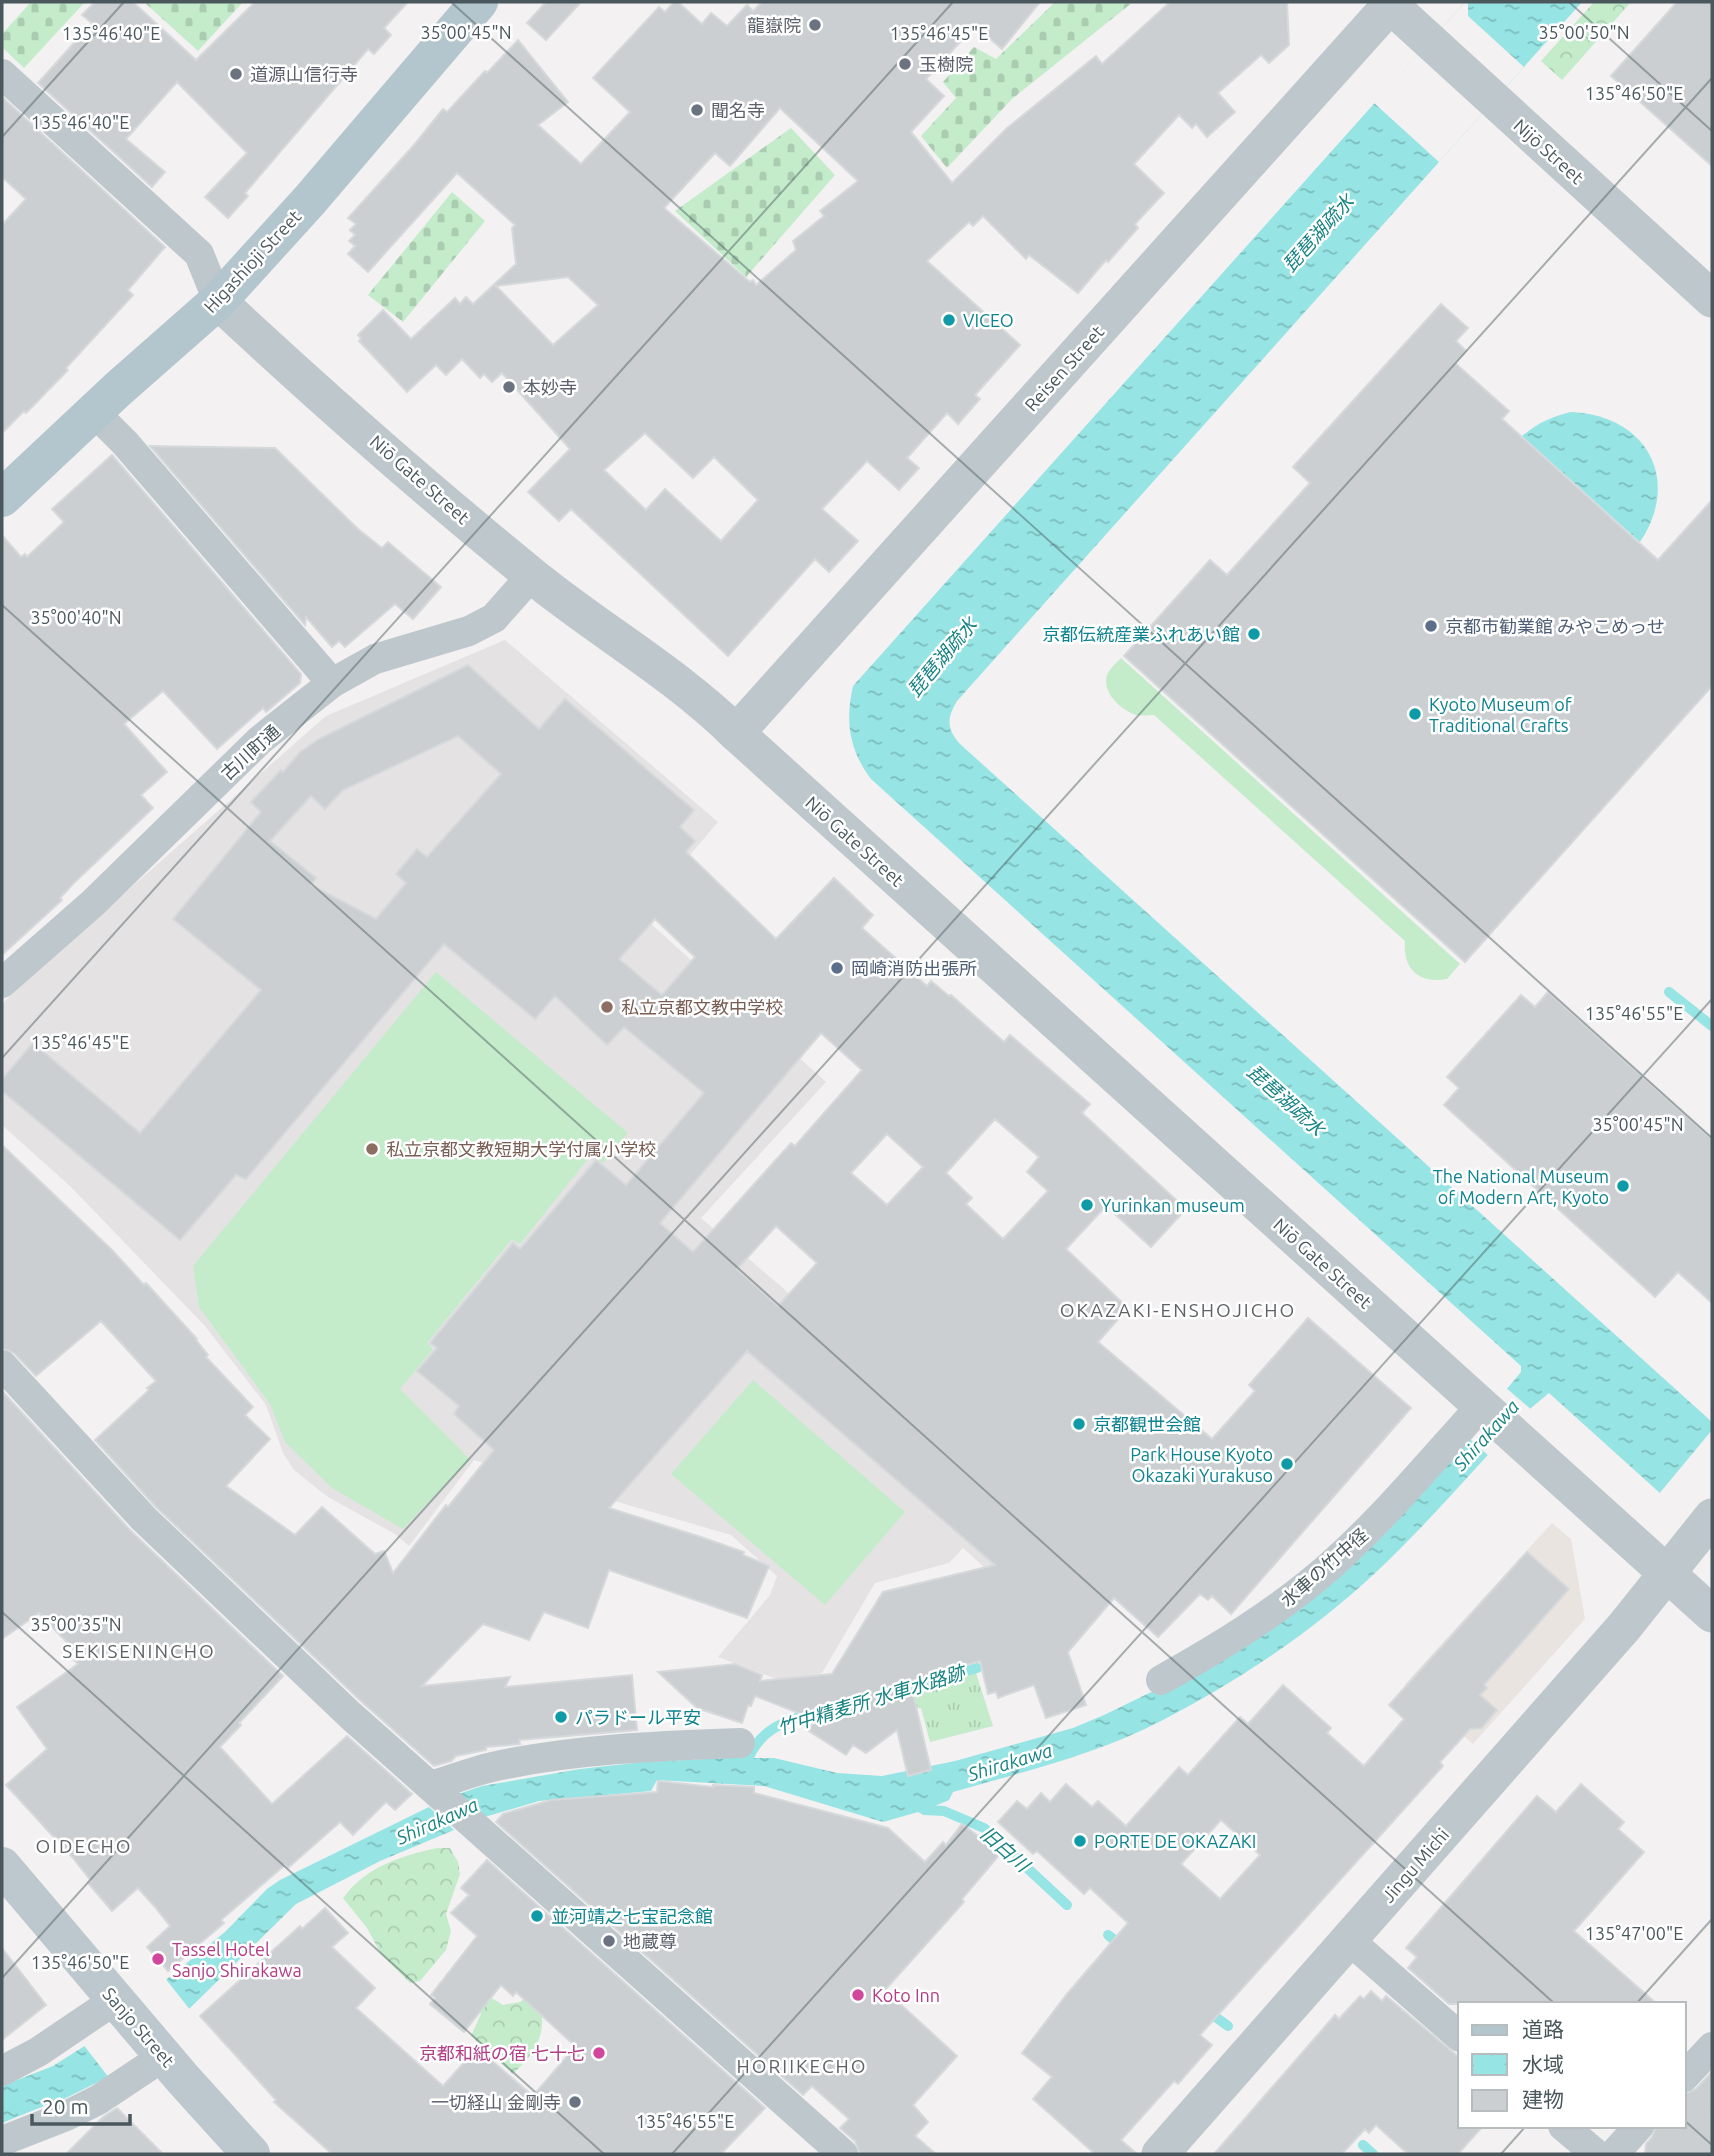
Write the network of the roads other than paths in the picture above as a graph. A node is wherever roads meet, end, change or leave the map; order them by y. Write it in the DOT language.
graph roads {
  1 [pos="479,2"];
  2 [pos="1390,3"];
  3 [pos="2,74"];
  4 [pos="1712,299"];
  5 [pos="218,301"];
  6 [pos="94,412"];
  7 [pos="2,498"];
  8 [pos="531,575"];
  9 [pos="332,683"];
  10 [pos="736,733"];
  11 [pos="2,983"];
  12 [pos="2,1366"];
  13 [pos="1476,1414"];
  14 [pos="1702,1529"];
  15 [pos="1667,1573"];
  16 [pos="1712,1614"];
  17 [pos="1161,1680"];
  18 [pos="740,1743"];
  19 [pos="436,1792"];
  20 [pos="2,1866"];
  21 [pos="1349,1940"];
  22 [pos="119,2004"];
  23 [pos="1458,2035"];
  24 [pos="1712,2047"];
  25 [pos="159,2051"];
  26 [pos="2,2071"];
  27 [pos="1686,2075"];
  28 [pos="1565,2128"];
  29 [pos="1637,2128"];
  30 [pos="2,2141"];
  31 [pos="251,2154"];
  32 [pos="843,2154"];
  33 [pos="1160,2154"];
  34 [pos="1596,2154"];
  35 [pos="1614,2154"];
  1 -- 5 [label="main road, Higashioji Street"];
  2 -- 4 [label="street, Nijō Street"];
  2 -- 10 [label="street, Reisen Street"];
  3 -- 5 [label="street, Niō Gate Street"];
  5 -- 6 [label="main road, Higashioji Street"];
  5 -- 8 [label="street, Niō Gate Street"];
  6 -- 7 [label="main road, Higashioji Street"];
  6 -- 9 [label="street"];
  8 -- 9 [label="street, 古川町通"];
  8 -- 10 [label="street, Niō Gate Street"];
  9 -- 11 [label="street, 古川町通"];
  10 -- 13 [label="street, Niō Gate Street"];
  12 -- 19 [label="street"];
  13 -- 15 [label="street, Niō Gate Street"];
  13 -- 17 [label="street, 水車の竹中径"];
  14 -- 15 [label="street, Jingu Michi"];
  15 -- 16 [label="street, Niō Gate Street"];
  15 -- 21 [label="street, Jingu Michi"];
  18 -- 19 [label="street"];
  19 -- 32 [label="street"];
  20 -- 22 [label="main road, Sanjo Street"];
  21 -- 23 [label="street"];
  21 -- 33 [label="street, Jingu Michi"];
  22 -- 25 [label="main road, Sanjo Street"];
  22 -- 26 [label="street"];
  24 -- 27 [label="street"];
  25 -- 30 [label="street"];
  25 -- 31 [label="main road, Sanjo Street"];
  28 -- 34 [label="street"];
  29 -- 35 [label="street"];
}
